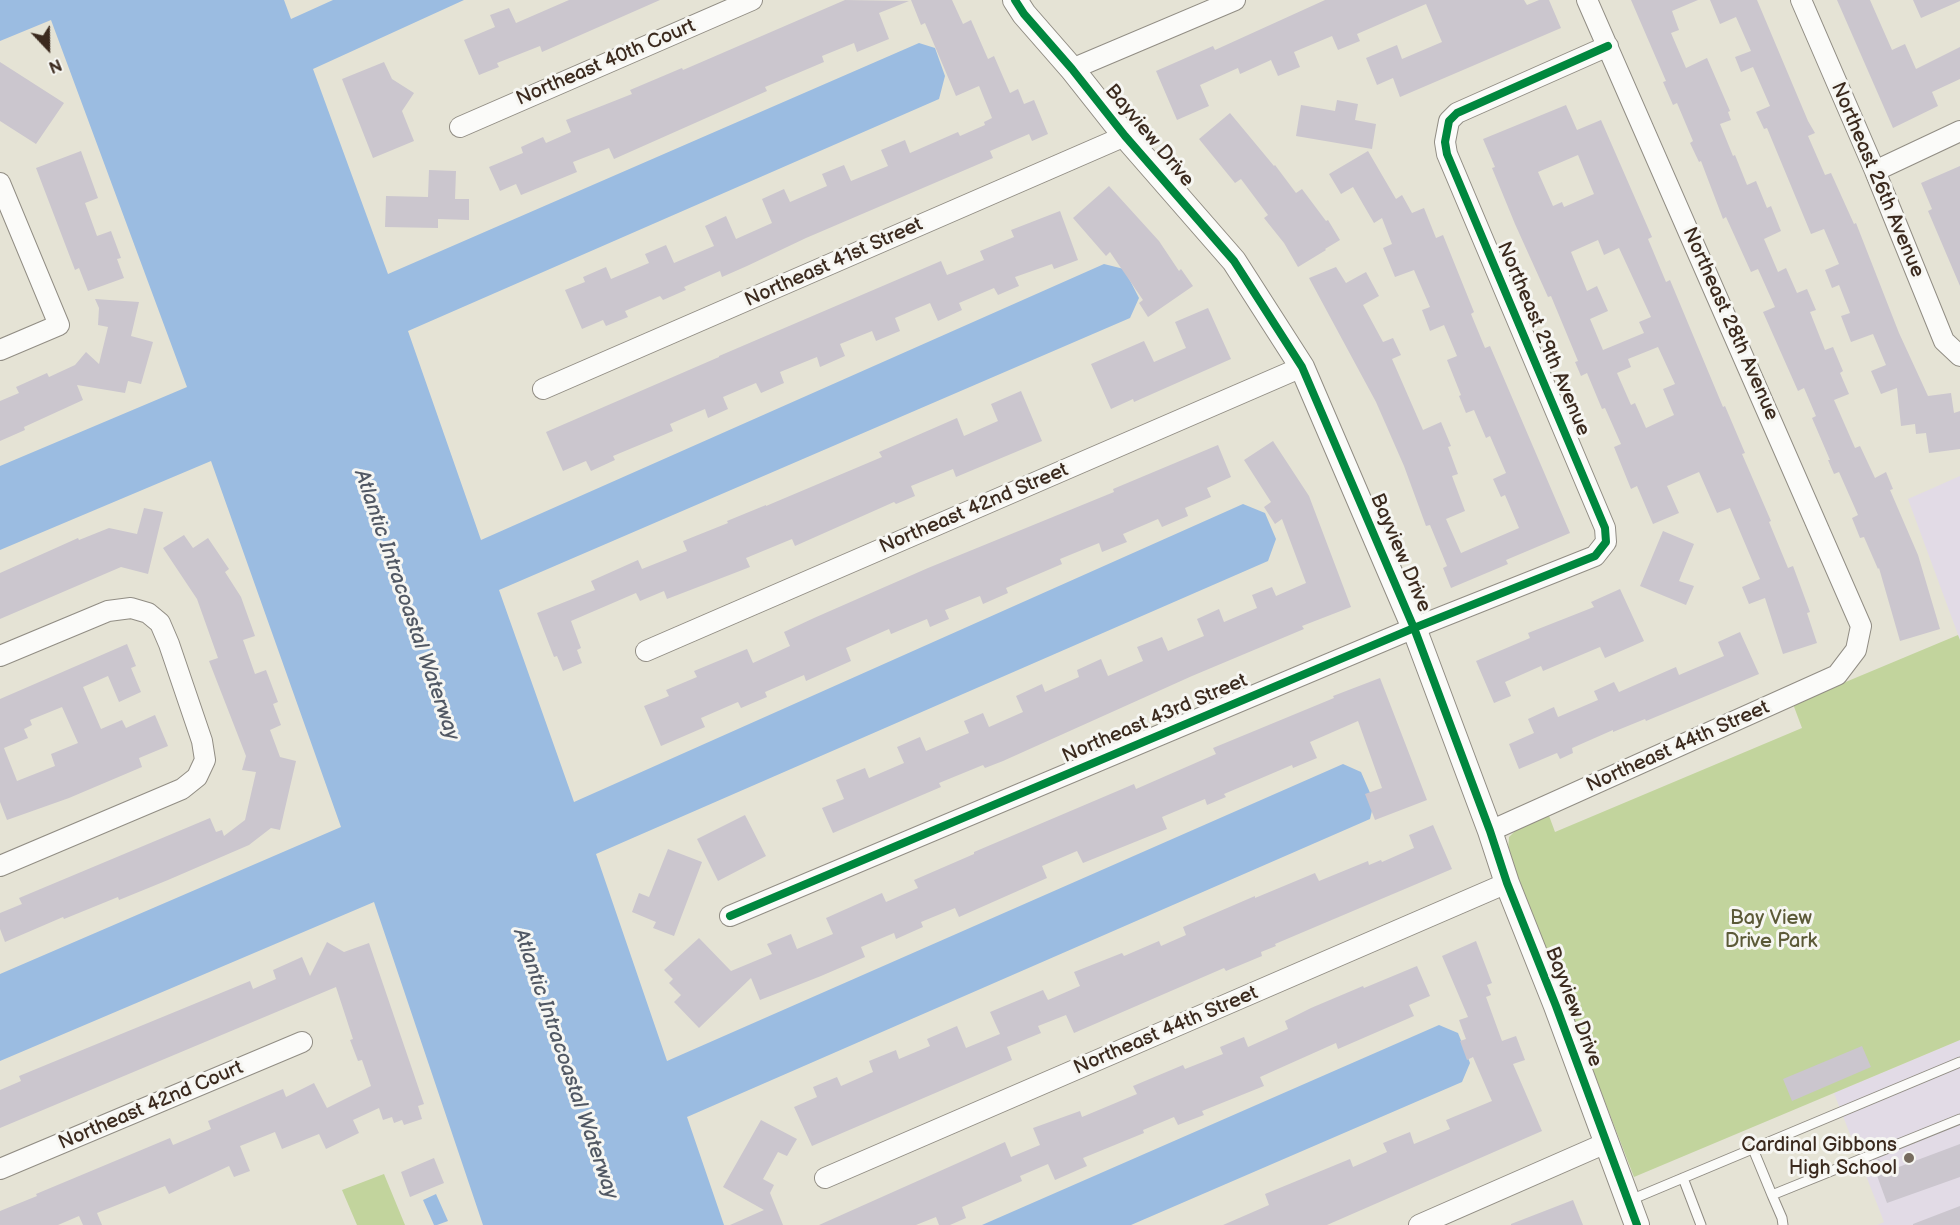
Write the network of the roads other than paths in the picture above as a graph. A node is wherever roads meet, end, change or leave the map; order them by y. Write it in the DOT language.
graph roads {
  1 [pos="752,0"];
  2 [pos="1015,0"];
  3 [pos="1235,0"];
  4 [pos="1587,0"];
  5 [pos="1801,0"];
  6 [pos="1608,46"];
  7 [pos="1072,69"];
  8 [pos="460,127"];
  9 [pos="1960,131"];
  10 [pos="1125,136"];
  11 [pos="1875,171"];
  12 [pos="0,183"];
  13 [pos="0,350"];
  14 [pos="1960,356"];
  15 [pos="1302,367"];
  16 [pos="543,389"];
  17 [pos="1595,556"];
  18 [pos="1414,628"];
  19 [pos="1856,650"];
  20 [pos="646,651"];
  21 [pos="0,656"];
  22 [pos="1490,831"];
  23 [pos="0,866"];
  24 [pos="1507,883"];
  25 [pos="730,916"];
  26 [pos="302,1042"];
  27 [pos="1960,1062"];
  28 [pos="1960,1119"];
  29 [pos="1606,1143"];
  30 [pos="1753,1149"];
  31 [pos="0,1169"];
  32 [pos="1683,1178"];
  33 [pos="825,1179"];
  34 [pos="1772,1195"];
  35 [pos="1628,1201"];
  36 [pos="1419,1225"];
  37 [pos="1637,1225"];
  38 [pos="1701,1225"];
  39 [pos="1783,1225"];
  1 -- 8 [label="street, Northeast 40th Court"];
  2 -- 7 [label="street, Bayview Drive"];
  3 -- 7 [label="street"];
  4 -- 6 [label="street, Northeast 28th Avenue"];
  5 -- 11 [label="street, Northeast 26th Avenue"];
  6 -- 17 [label="street, Northeast 29th Avenue"];
  6 -- 19 [label="street, Northeast 28th Avenue"];
  7 -- 10 [label="street, Bayview Drive"];
  9 -- 11 [label="street"];
  10 -- 15 [label="street, Bayview Drive"];
  10 -- 16 [label="street, Northeast 41st Street"];
  11 -- 14 [label="street, Northeast 26th Avenue"];
  12 -- 13 [label="street"];
  15 -- 18 [label="street, Bayview Drive"];
  15 -- 20 [label="street, Northeast 42nd Street"];
  17 -- 18 [label="street, Northeast 43rd Street"];
  18 -- 22 [label="street, Bayview Drive"];
  18 -- 25 [label="street, Northeast 43rd Street"];
  19 -- 22 [label="street, Northeast 44th Street"];
  21 -- 23 [label="street"];
  22 -- 24 [label="street, Bayview Drive"];
  24 -- 29 [label="street, Bayview Drive"];
  24 -- 33 [label="street, Northeast 44th Street"];
  26 -- 31 [label="street, Northeast 42nd Court"];
  27 -- 30 [label="lane"];
  28 -- 34 [label="lane"];
  29 -- 35 [label="street, Bayview Drive"];
  29 -- 36 [label="street"];
  30 -- 32 [label="lane"];
  30 -- 34 [label="lane"];
  32 -- 35 [label="lane"];
  32 -- 38 [label="lane"];
  34 -- 39 [label="lane"];
  35 -- 37 [label="street, Bayview Drive"];
}
